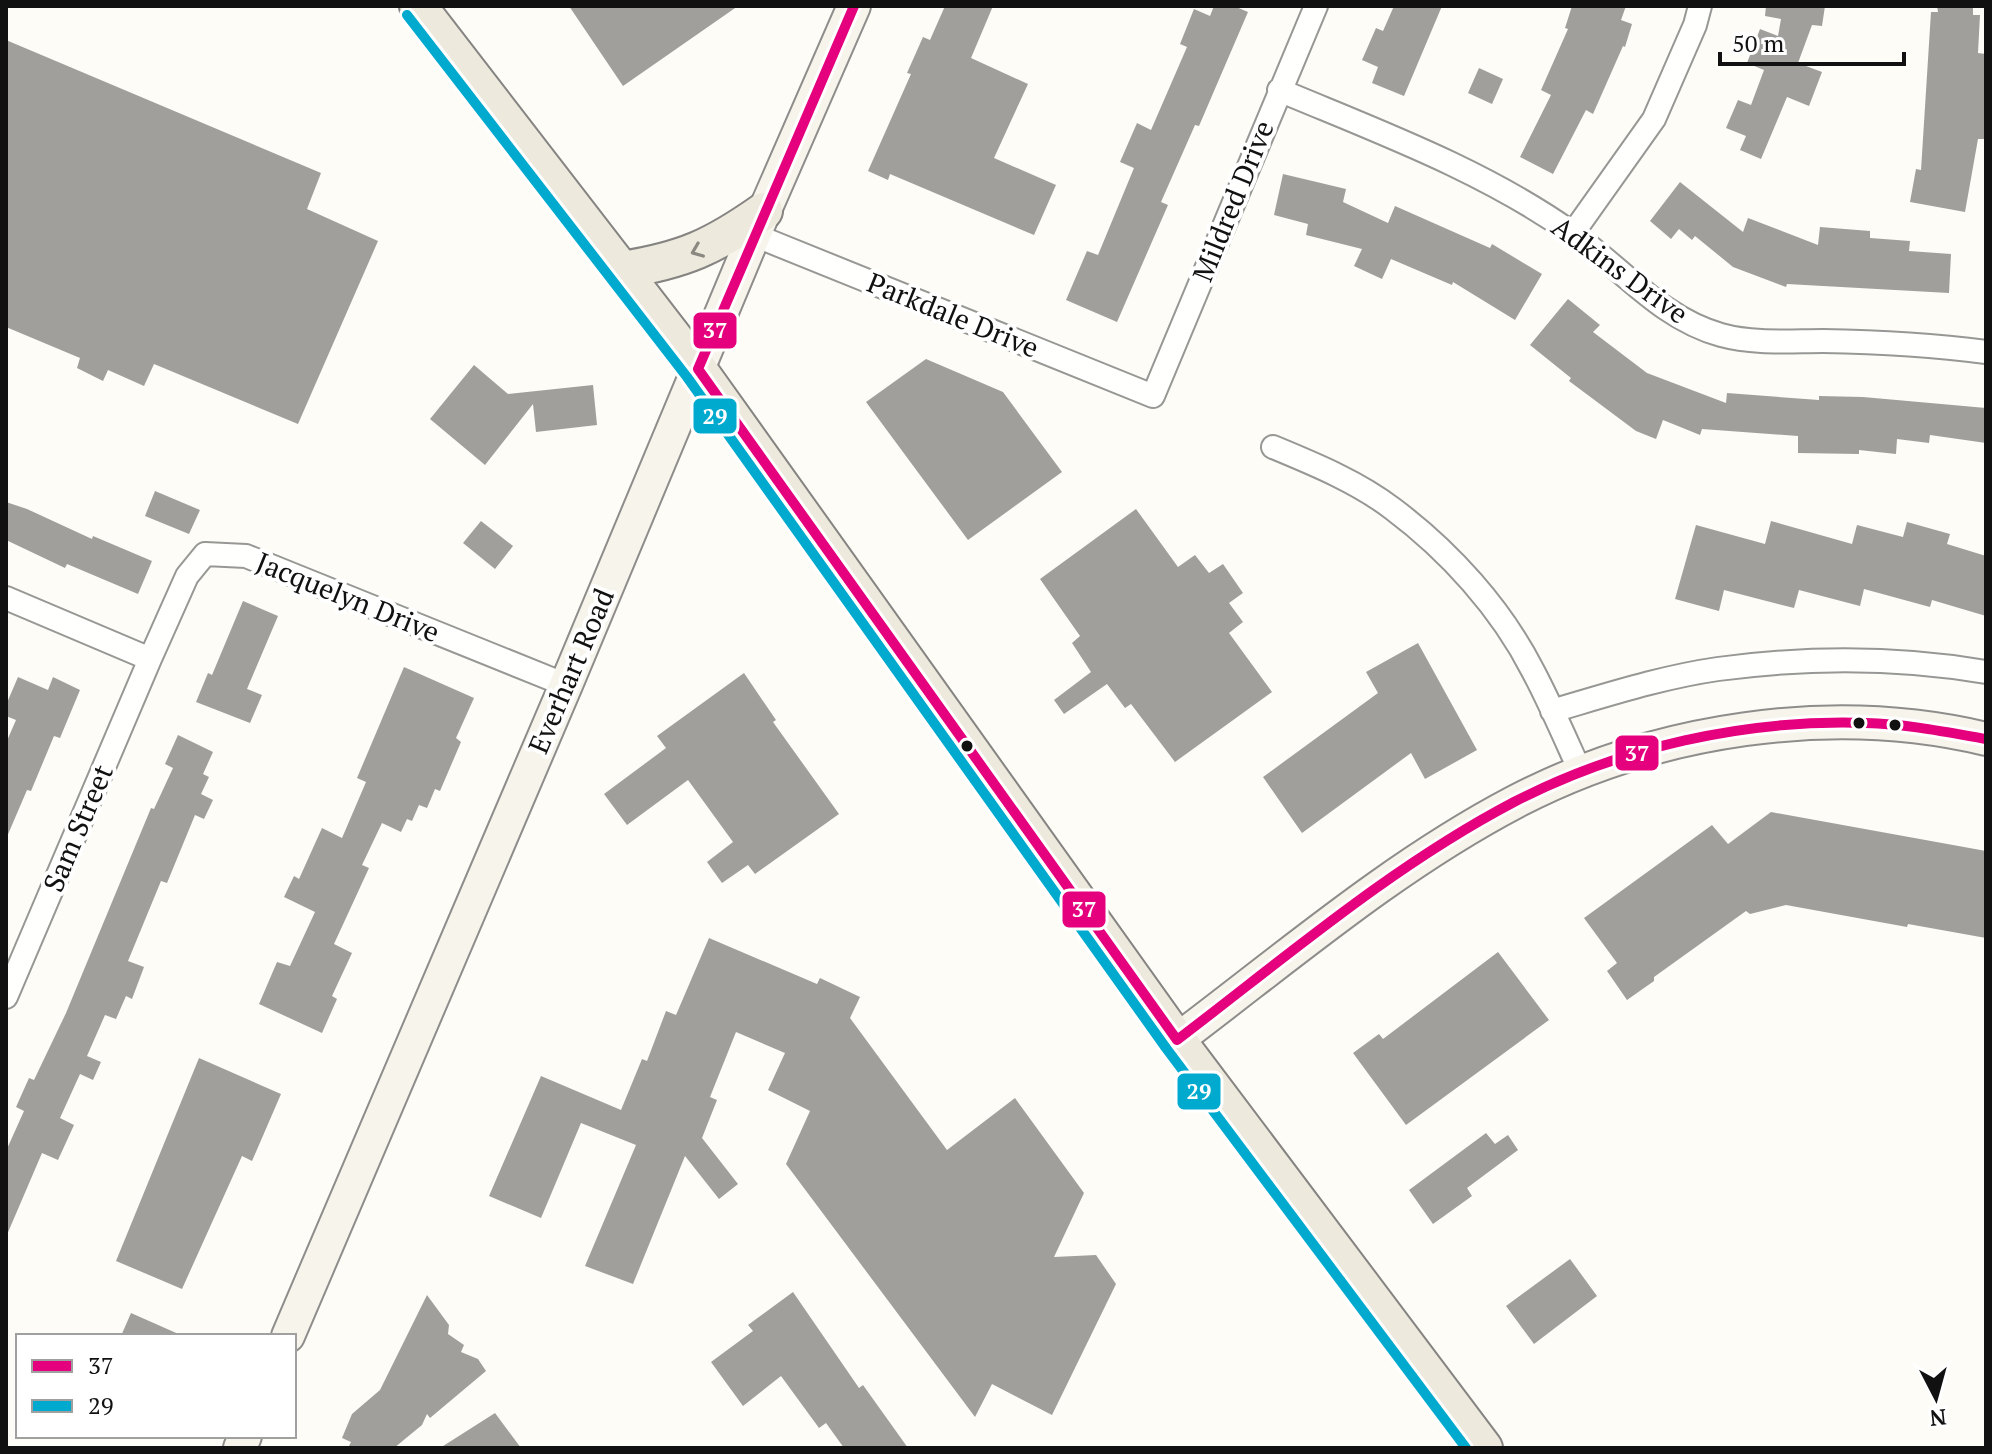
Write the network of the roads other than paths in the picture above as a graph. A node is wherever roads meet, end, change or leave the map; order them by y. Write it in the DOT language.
graph roads {
  1 [pos="418,6"];
  2 [pos="854,6"];
  3 [pos="1316,6"];
  4 [pos="1700,6"];
  5 [pos="1279,90"];
  6 [pos="759,223"];
  7 [pos="1573,233"];
  8 [pos="622,270"];
  9 [pos="1986,350"];
  10 [pos="698,369"];
  11 [pos="1153,396"];
  12 [pos="1273,447"];
  13 [pos="6,598"];
  14 [pos="150,659"];
  15 [pos="1986,672"];
  16 [pos="566,685"];
  17 [pos="1552,711"];
  18 [pos="1986,739"];
  19 [pos="1580,771"];
  20 [pos="6,997"];
  21 [pos="1177,1040"];
  22 [pos="289,1334"];
  23 [pos="1484,1448"];
  1 -- 8 [label="main road"];
  2 -- 6 [label="main road, Everhart Road"];
  3 -- 5 [label="street, Mildred Drive"];
  4 -- 7 [label="street"];
  5 -- 7 [label="street, Adkins Drive"];
  5 -- 11 [label="street, Mildred Drive"];
  6 -- 8 [label="main road, one-way"];
  6 -- 10 [label="main road, Everhart Road"];
  6 -- 11 [label="street, Parkdale Drive"];
  7 -- 9 [label="street, Adkins Drive"];
  8 -- 10 [label="main road"];
  10 -- 16 [label="main road, Everhart Road"];
  10 -- 21 [label="main road"];
  12 -- 17 [label="street"];
  13 -- 14 [label="street"];
  14 -- 16 [label="street, Jacquelyn Drive"];
  14 -- 20 [label="street, Sam Street"];
  15 -- 17 [label="street"];
  16 -- 22 [label="main road, Everhart Road"];
  17 -- 19 [label="street"];
  18 -- 19 [label="main road"];
  19 -- 21 [label="main road"];
  21 -- 23 [label="main road"];
}
